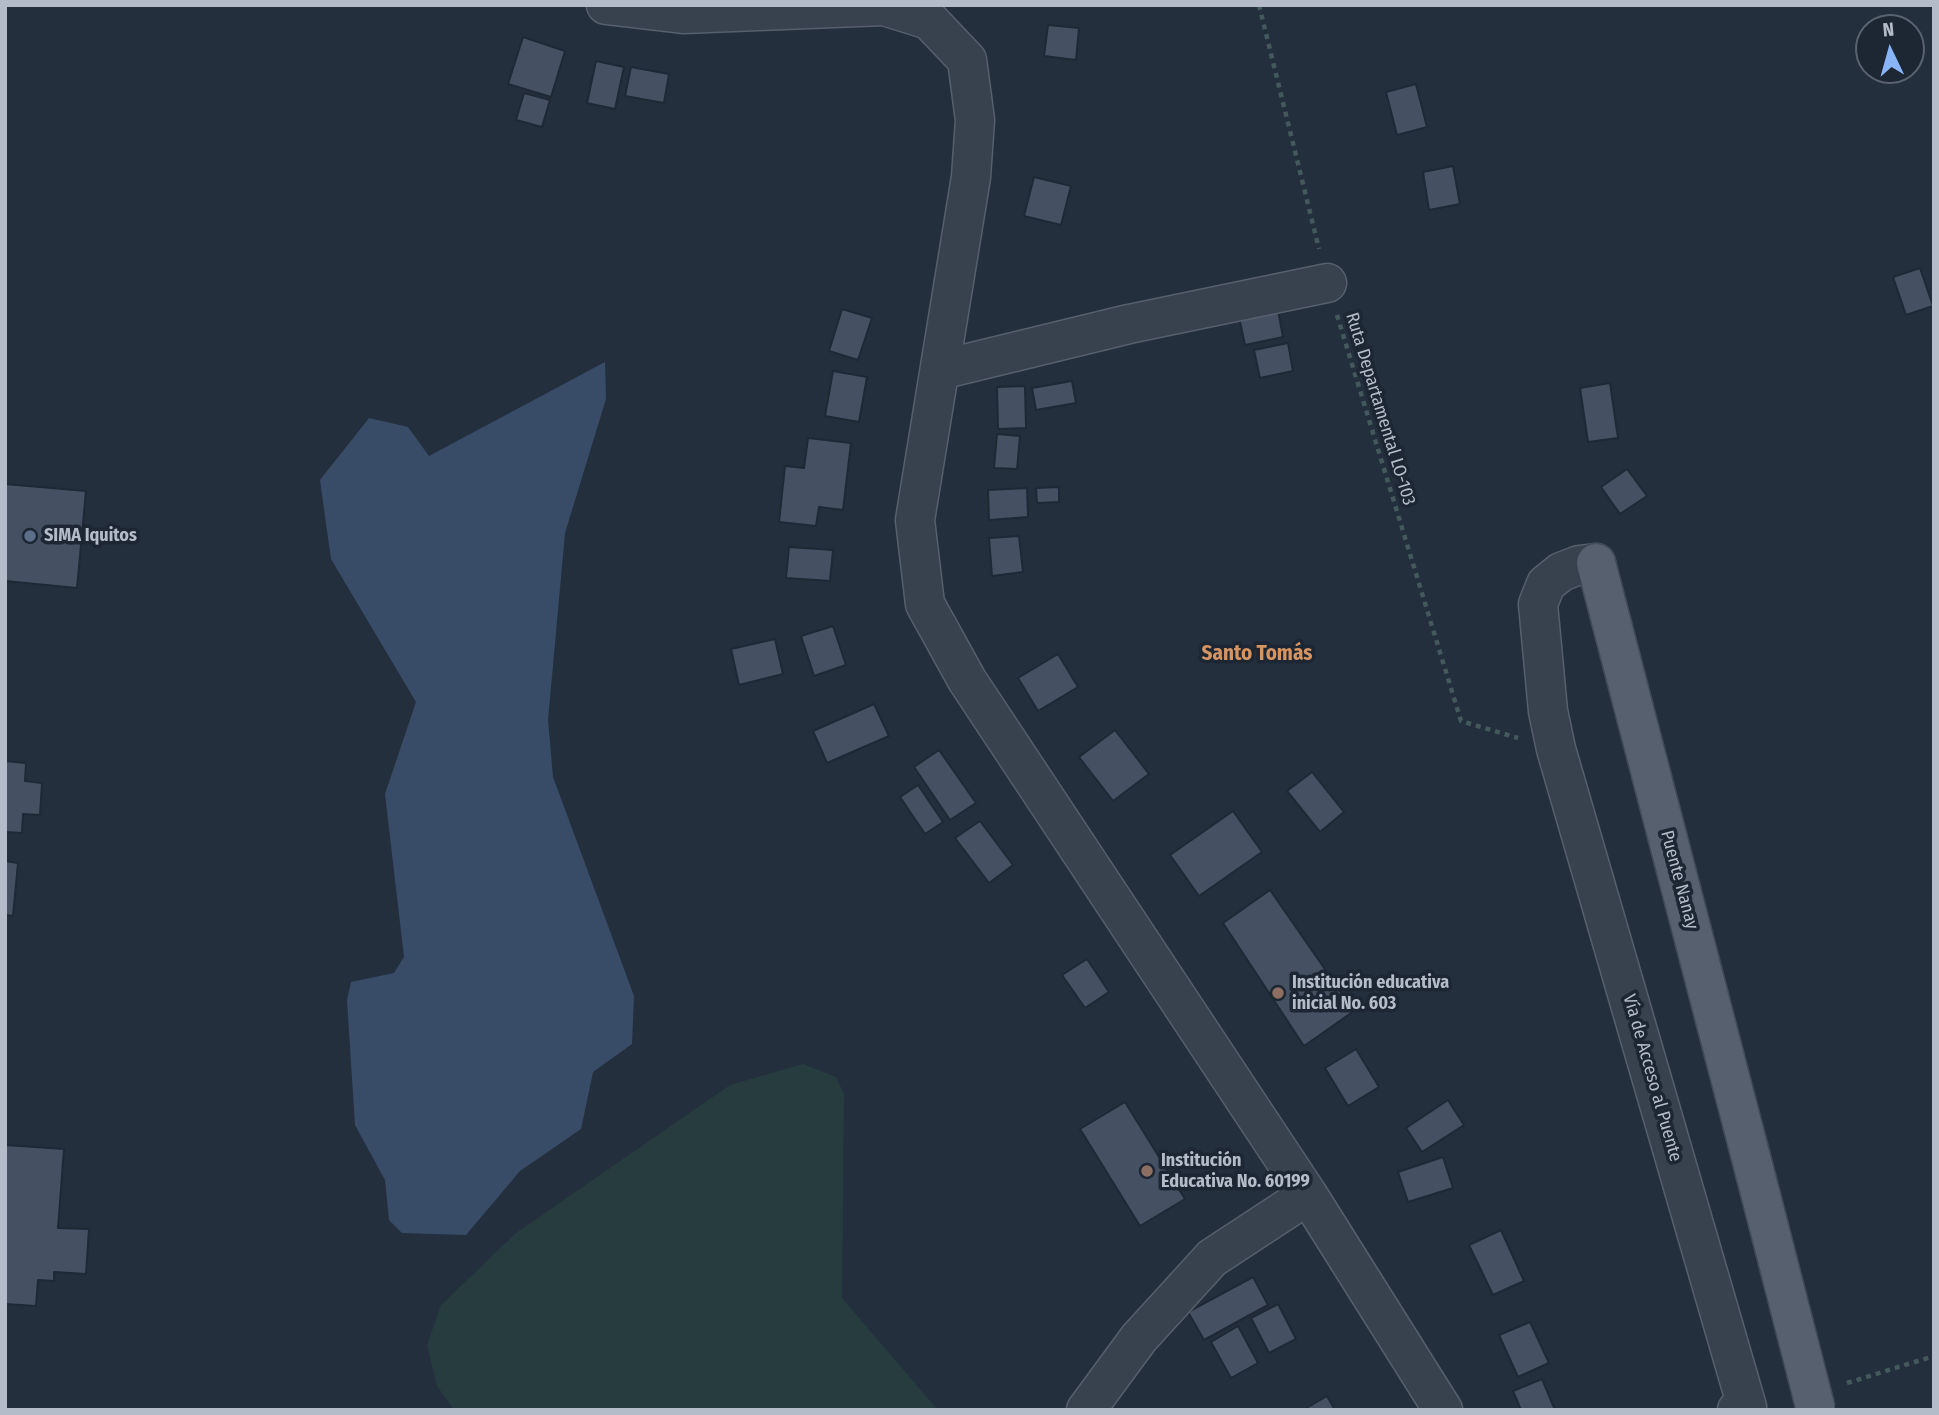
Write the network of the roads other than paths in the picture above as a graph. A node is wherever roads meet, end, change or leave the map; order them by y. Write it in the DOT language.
graph roads {
  1 [pos="606,5"];
  2 [pos="1327,283"];
  3 [pos="940,370"];
  4 [pos="1596,563"];
  5 [pos="1308,1195"];
  6 [pos="1829,1397"];
  7 [pos="1742,1408"];
  8 [pos="1086,1410"];
  9 [pos="1443,1410"];
  1 -- 3 [label="street"];
  2 -- 3 [label="street"];
  3 -- 5 [label="street"];
  4 -- 6 [label="main road, Puente Nanay, bridge"];
  4 -- 7 [label="street, Vía de Acceso al Puente"];
  5 -- 8 [label="street"];
  5 -- 9 [label="street"];
}
